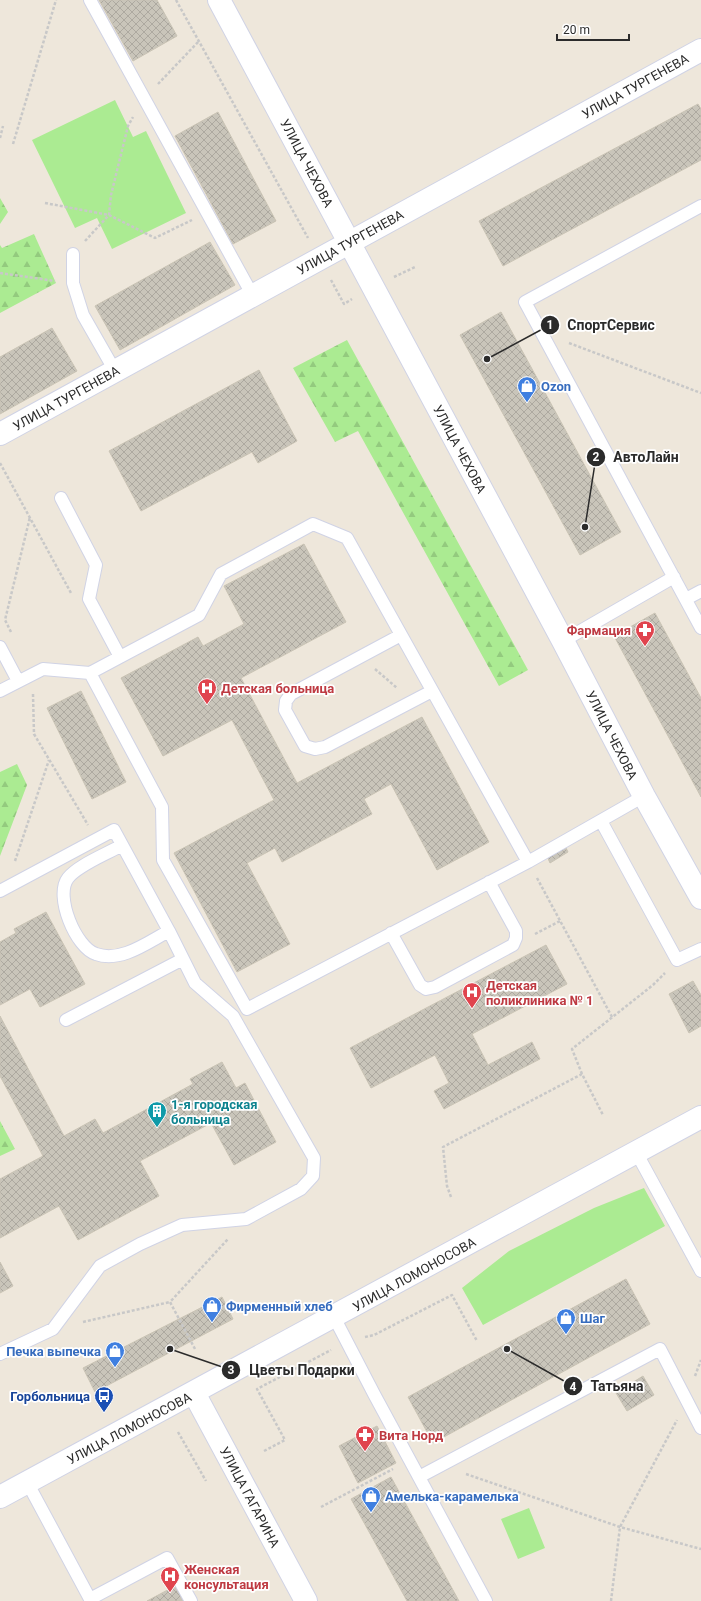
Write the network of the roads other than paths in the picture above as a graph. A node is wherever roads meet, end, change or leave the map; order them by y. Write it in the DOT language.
graph roads {
  1 [pos="90,0"];
  2 [pos="219,0"];
  3 [pos="701,50"];
  4 [pos="701,206"];
  5 [pos="349,243"];
  6 [pos="73,254"];
  7 [pos="253,296"];
  8 [pos="115,371"];
  9 [pos="0,434"];
  10 [pos="61,498"];
  11 [pos="674,576"];
  12 [pos="701,591"];
  13 [pos="686,599"];
  14 [pos="701,628"];
  15 [pos="401,635"];
  16 [pos="563,641"];
  17 [pos="0,647"];
  18 [pos="120,657"];
  19 [pos="90,673"];
  20 [pos="18,681"];
  21 [pos="0,691"];
  22 [pos="432,691"];
  23 [pos="644,796"];
  24 [pos="601,821"];
  25 [pos="122,846"];
  26 [pos="528,862"];
  27 [pos="489,882"];
  28 [pos="3,889"];
  29 [pos="701,898"];
  30 [pos="169,931"];
  31 [pos="391,933"];
  32 [pos="701,949"];
  33 [pos="183,959"];
  34 [pos="66,1020"];
  35 [pos="701,1117"];
  36 [pos="636,1152"];
  37 [pos="701,1271"];
  38 [pos="334,1317"];
  39 [pos="0,1354"];
  40 [pos="194,1393"];
  41 [pos="701,1428"];
  42 [pos="419,1477"];
  43 [pos="27,1482"];
  44 [pos="0,1497"];
  45 [pos="88,1600"];
  46 [pos="190,1601"];
  47 [pos="306,1601"];
  48 [pos="486,1601"];
  1 -- 7 [label="lane"];
  2 -- 5 [label="street, УЛИЦА ЧЕХОВА"];
  3 -- 5 [label="street, УЛИЦА ТУРГЕНЕВА"];
  4 -- 11 [label="lane"];
  5 -- 7 [label="street, УЛИЦА ТУРГЕНЕВА"];
  5 -- 16 [label="street, УЛИЦА ЧЕХОВА"];
  6 -- 8 [label="lane"];
  7 -- 8 [label="street, УЛИЦА ТУРГЕНЕВА"];
  8 -- 9 [label="street, УЛИЦА ТУРГЕНЕВА"];
  10 -- 18 [label="lane"];
  11 -- 13 [label="lane"];
  11 -- 16 [label="lane"];
  12 -- 13 [label="lane"];
  13 -- 14 [label="lane"];
  15 -- 18 [label="lane"];
  15 -- 22 [label="lane"];
  15 -- 22 [label="lane"];
  16 -- 23 [label="street, УЛИЦА ЧЕХОВА"];
  17 -- 20 [label="lane"];
  18 -- 19 [label="lane"];
  19 -- 20 [label="lane"];
  19 -- 31 [label="lane"];
  20 -- 21 [label="lane"];
  22 -- 26 [label="lane"];
  23 -- 24 [label="lane"];
  23 -- 29 [label="street, УЛИЦА ЧЕХОВА"];
  24 -- 26 [label="lane"];
  24 -- 32 [label="lane"];
  25 -- 28 [label="lane"];
  25 -- 30 [label="lane"];
  25 -- 30 [label="lane"];
  26 -- 27 [label="lane"];
  27 -- 31 [label="lane"];
  27 -- 31 [label="lane"];
  30 -- 33 [label="lane"];
  33 -- 34 [label="lane"];
  33 -- 39 [label="lane"];
  35 -- 36 [label="street, УЛИЦА ЛОМОНОСОВА"];
  36 -- 37 [label="lane"];
  36 -- 38 [label="street, УЛИЦА ЛОМОНОСОВА"];
  38 -- 40 [label="street, УЛИЦА ЛОМОНОСОВА"];
  38 -- 42 [label="lane"];
  40 -- 43 [label="street, УЛИЦА ЛОМОНОСОВА"];
  40 -- 47 [label="street, УЛИЦА ГАГАРИНА"];
  41 -- 42 [label="lane"];
  42 -- 48 [label="lane"];
  43 -- 44 [label="street, УЛИЦА ЛОМОНОСОВА"];
  43 -- 45 [label="lane"];
  45 -- 46 [label="lane"];
}
